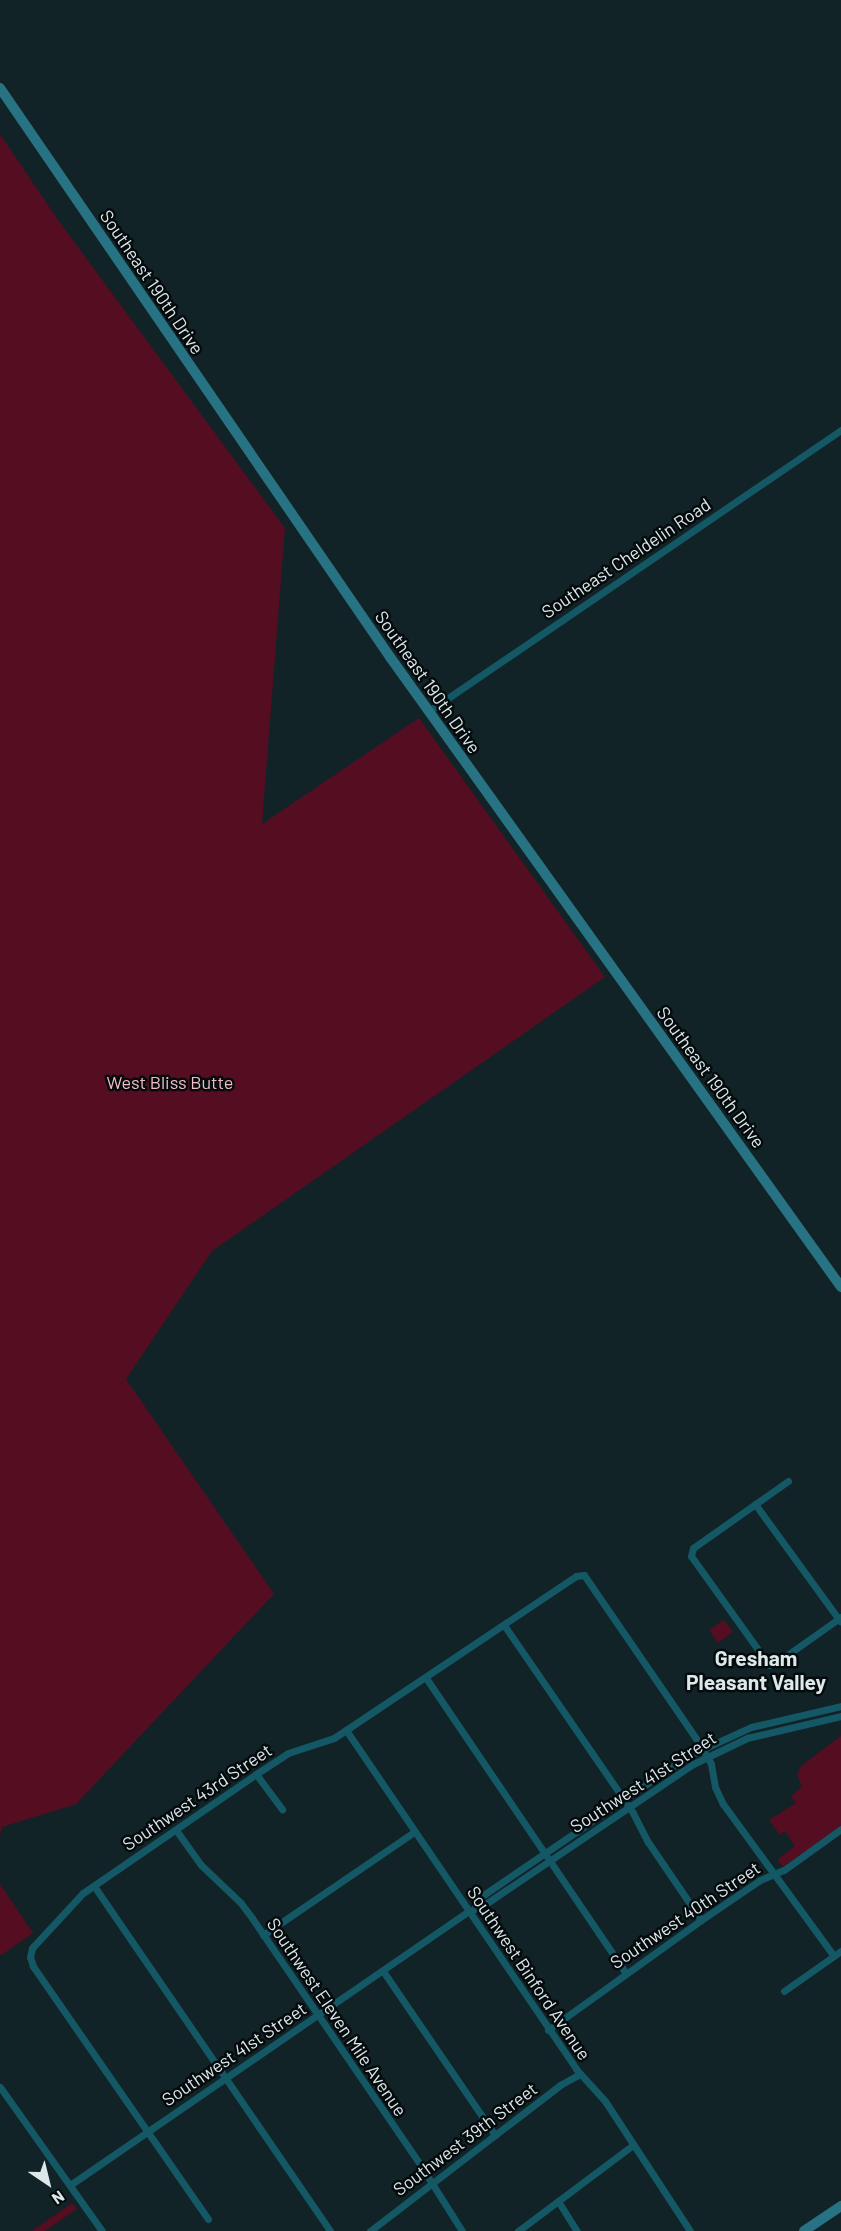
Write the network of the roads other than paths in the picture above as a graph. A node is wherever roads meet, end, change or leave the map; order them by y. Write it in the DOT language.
graph roads {
  1 [pos="0,88"];
  2 [pos="841,430"];
  3 [pos="429,711"];
  4 [pos="841,1287"];
  5 [pos="788,1481"];
  6 [pos="755,1504"];
  7 [pos="840,1619"];
  8 [pos="504,1625"];
  9 [pos="426,1678"];
  10 [pos="841,1706"];
  11 [pos="841,1716"];
  12 [pos="346,1730"];
  13 [pos="702,1748"];
  14 [pos="707,1756"];
  15 [pos="256,1774"];
  16 [pos="623,1800"];
  17 [pos="628,1807"];
  18 [pos="282,1809"];
  19 [pos="841,1829"];
  20 [pos="176,1830"];
  21 [pos="414,1832"];
  22 [pos="544,1853"];
  23 [pos="548,1862"];
  24 [pos="774,1874"];
  25 [pos="94,1886"];
  26 [pos="472,1909"];
  27 [pos="701,1920"];
  28 [pos="263,1935"];
  29 [pos="838,1953"];
  30 [pos="383,1971"];
  31 [pos="626,1973"];
  32 [pos="784,1991"];
  33 [pos="317,2016"];
  34 [pos="548,2030"];
  35 [pos="580,2074"];
  36 [pos="225,2079"];
  37 [pos="0,2087"];
  38 [pos="147,2132"];
  39 [pos="495,2135"];
  40 [pos="633,2145"];
  41 [pos="432,2183"];
  42 [pos="70,2185"];
  43 [pos="558,2201"];
  44 [pos="841,2205"];
  45 [pos="208,2219"];
  46 [pos="102,2231"];
  47 [pos="330,2231"];
  48 [pos="369,2231"];
  49 [pos="462,2231"];
  50 [pos="518,2231"];
  51 [pos="578,2231"];
  52 [pos="690,2231"];
  53 [pos="804,2231"];
  1 -- 3 [label="main road, Southeast 190th Drive"];
  2 -- 3 [label="street, Southeast Cheldelin Road"];
  3 -- 4 [label="main road, Southeast 190th Drive"];
  5 -- 6 [label="street"];
  6 -- 7 [label="street"];
  6 -- 7 [label="street"];
  8 -- 9 [label="street, Southwest 43rd Street"];
  8 -- 13 [label="street, Southwest 43rd Street"];
  8 -- 16 [label="street"];
  9 -- 12 [label="street, Southwest 43rd Street"];
  9 -- 22 [label="street"];
  10 -- 13 [label="street, Southwest 41st Street"];
  11 -- 14 [label="street, Southwest 41st Street"];
  12 -- 15 [label="street, Southwest 43rd Street"];
  12 -- 21 [label="street, Southwest Binford Avenue"];
  13 -- 14 [label="street"];
  13 -- 16 [label="street, Southwest 41st Street"];
  14 -- 17 [label="street, Southwest 41st Street"];
  14 -- 24 [label="street"];
  15 -- 18 [label="street"];
  15 -- 20 [label="street, Southwest 43rd Street"];
  16 -- 17 [label="street"];
  16 -- 22 [label="street, Southwest 41st Street"];
  17 -- 23 [label="street, Southwest 41st Street"];
  17 -- 27 [label="street"];
  19 -- 24 [label="street, Southwest 40th Street"];
  20 -- 25 [label="street, Southwest 43rd Street"];
  20 -- 28 [label="street, Southwest Eleven Mile Avenue"];
  21 -- 26 [label="street, Southwest Binford Avenue"];
  21 -- 28 [label="street"];
  22 -- 23 [label="street"];
  22 -- 26 [label="street, Southwest 41st Street"];
  23 -- 26 [label="street, Southwest 41st Street"];
  23 -- 31 [label="street"];
  24 -- 27 [label="street, Southwest 40th Street"];
  24 -- 29 [label="street"];
  25 -- 36 [label="street"];
  25 -- 38 [label="street, Southwest 43rd Street"];
  26 -- 30 [label="street, Southwest 41st Street"];
  26 -- 34 [label="street, Southwest Binford Avenue"];
  27 -- 31 [label="street, Southwest 40th Street"];
  28 -- 33 [label="street, Southwest Eleven Mile Avenue"];
  29 -- 32 [label="street"];
  30 -- 33 [label="street, Southwest 41st Street"];
  30 -- 39 [label="street"];
  31 -- 34 [label="street, Southwest 40th Street"];
  33 -- 36 [label="street, Southwest 41st Street"];
  33 -- 41 [label="street, Southwest Eleven Mile Avenue"];
  34 -- 35 [label="street, Southwest Binford Avenue"];
  35 -- 39 [label="street, Southwest 39th Street"];
  35 -- 40 [label="street, Southwest Binford Avenue"];
  36 -- 38 [label="street, Southwest 41st Street"];
  36 -- 47 [label="street"];
  37 -- 42 [label="street"];
  38 -- 42 [label="street, Southwest 41st Street"];
  38 -- 45 [label="street"];
  39 -- 41 [label="street, Southwest 39th Street"];
  40 -- 43 [label="street"];
  40 -- 52 [label="street, Southwest Binford Avenue"];
  41 -- 48 [label="street, Southwest 39th Street"];
  41 -- 49 [label="street, Southwest Eleven Mile Avenue"];
  42 -- 46 [label="street"];
  43 -- 50 [label="street"];
  43 -- 51 [label="street"];
  44 -- 53 [label="main road"];
}
